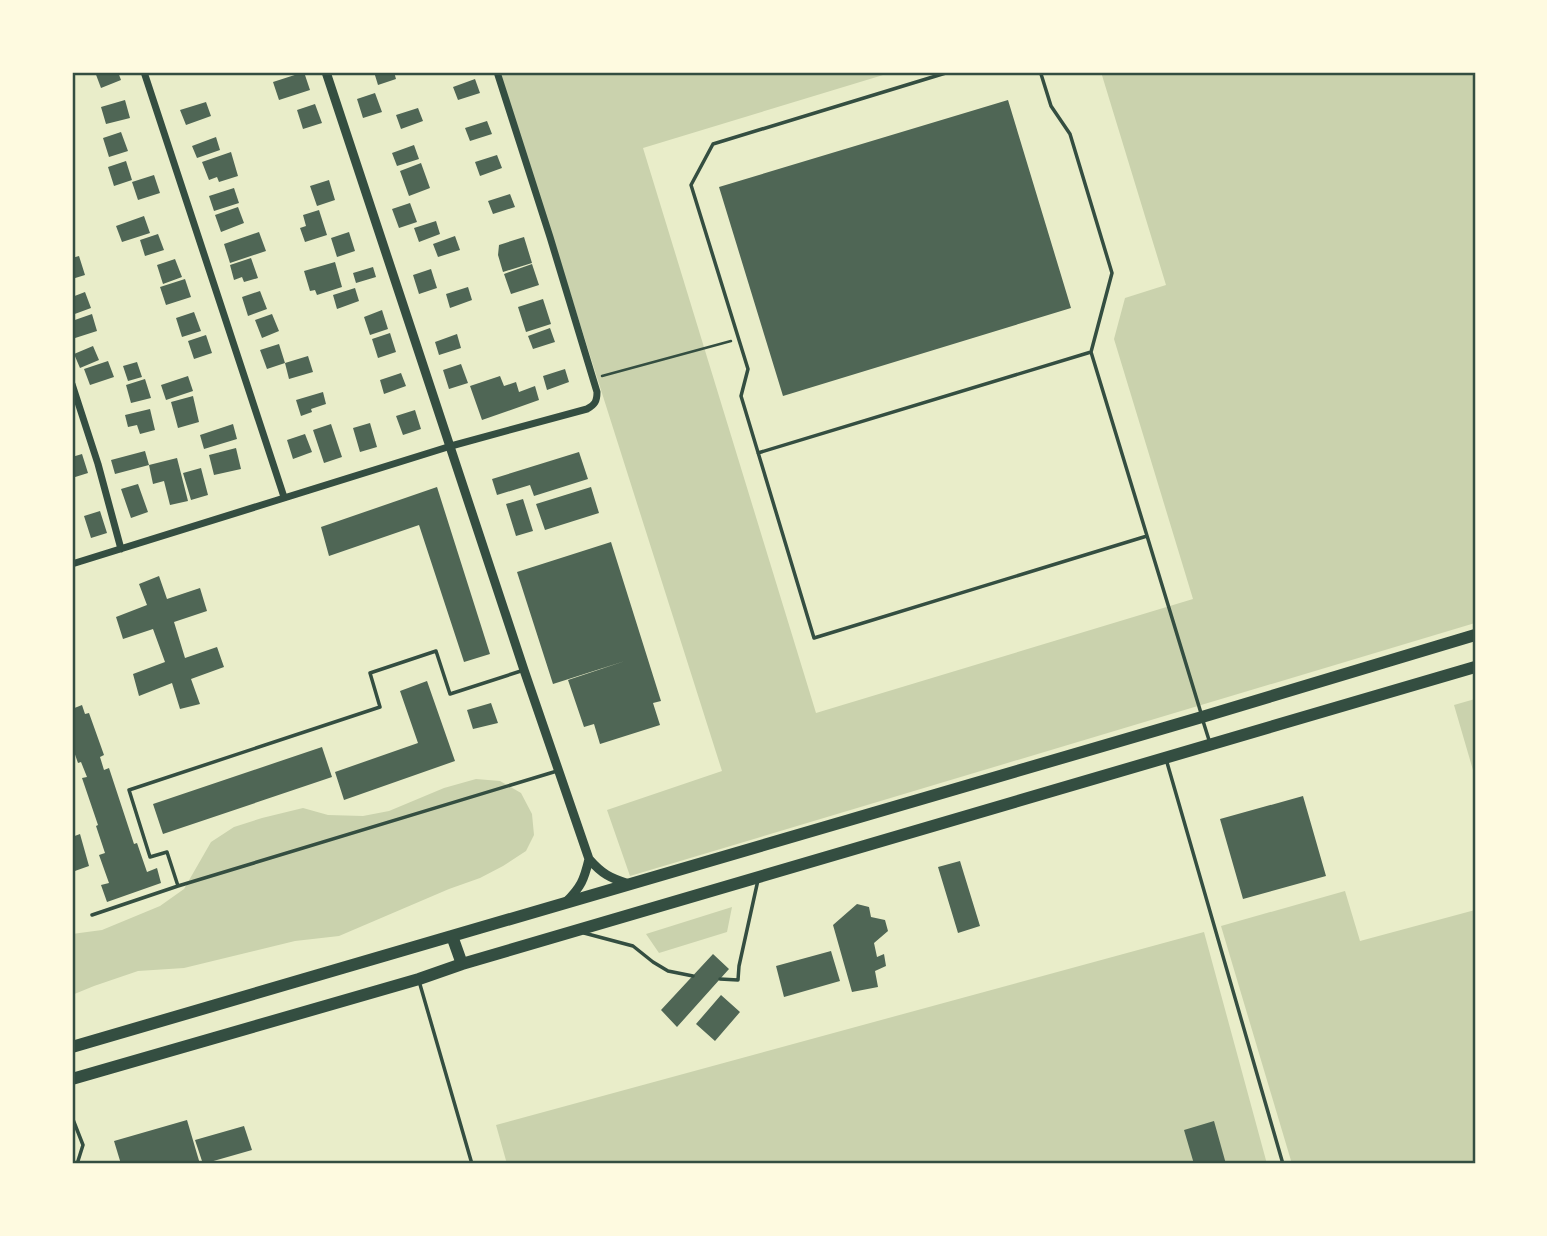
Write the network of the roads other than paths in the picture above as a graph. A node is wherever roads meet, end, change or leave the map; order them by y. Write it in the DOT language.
graph roads {
  1 [pos="144,72"];
  2 [pos="326,72"];
  3 [pos="497,72"];
  4 [pos="949,72"];
  5 [pos="1037,72"];
  6 [pos="1091,352"];
  7 [pos="72,384"];
  8 [pos="451,446"];
  9 [pos="758,453"];
  10 [pos="284,497"];
  11 [pos="1147,537"];
  12 [pos="121,549"];
  13 [pos="72,564"];
  14 [pos="1475,635"];
  15 [pos="1475,667"];
  16 [pos="524,670"];
  17 [pos="1202,717"];
  18 [pos="1210,743"];
  19 [pos="1165,757"];
  20 [pos="559,771"];
  21 [pos="589,859"];
  22 [pos="758,877"];
  23 [pos="629,884"];
  24 [pos="178,886"];
  25 [pos="566,903"];
  26 [pos="92,915"];
  27 [pos="575,931"];
  28 [pos="453,936"];
  29 [pos="462,964"];
  30 [pos="693,976"];
  31 [pos="419,979"];
  32 [pos="720,979"];
  33 [pos="72,1047"];
  34 [pos="72,1079"];
  35 [pos="72,1117"];
  36 [pos="77,1164"];
  37 [pos="472,1164"];
  38 [pos="1283,1164"];
  1 -- 10 [label="street"];
  2 -- 8 [label="street"];
  3 -- 8 [label="street"];
  4 -- 9 [label="lane"];
  5 -- 6 [label="lane"];
  6 -- 9 [label="lane"];
  6 -- 11 [label="lane"];
  7 -- 12 [label="street"];
  8 -- 10 [label="street"];
  8 -- 16 [label="street"];
  9 -- 11 [label="lane"];
  10 -- 12 [label="street"];
  11 -- 17 [label="lane"];
  12 -- 13 [label="street"];
  14 -- 17 [label="main road"];
  15 -- 18 [label="main road"];
  16 -- 20 [label="street"];
  16 -- 24 [label="lane"];
  17 -- 18 [label="lane"];
  17 -- 23 [label="main road"];
  18 -- 19 [label="main road"];
  19 -- 22 [label="main road"];
  19 -- 38 [label="lane"];
  20 -- 21 [label="street"];
  20 -- 24 [label="lane"];
  21 -- 23 [label="street"];
  21 -- 25 [label="street"];
  22 -- 27 [label="main road"];
  22 -- 32 [label="lane"];
  23 -- 25 [label="main road"];
  24 -- 26 [label="lane"];
  25 -- 28 [label="main road"];
  27 -- 29 [label="main road"];
  27 -- 30 [label="lane"];
  28 -- 29 [label="main road"];
  28 -- 33 [label="main road"];
  29 -- 31 [label="main road"];
  31 -- 34 [label="main road"];
  31 -- 37 [label="lane"];
  35 -- 36 [label="lane"];
}
